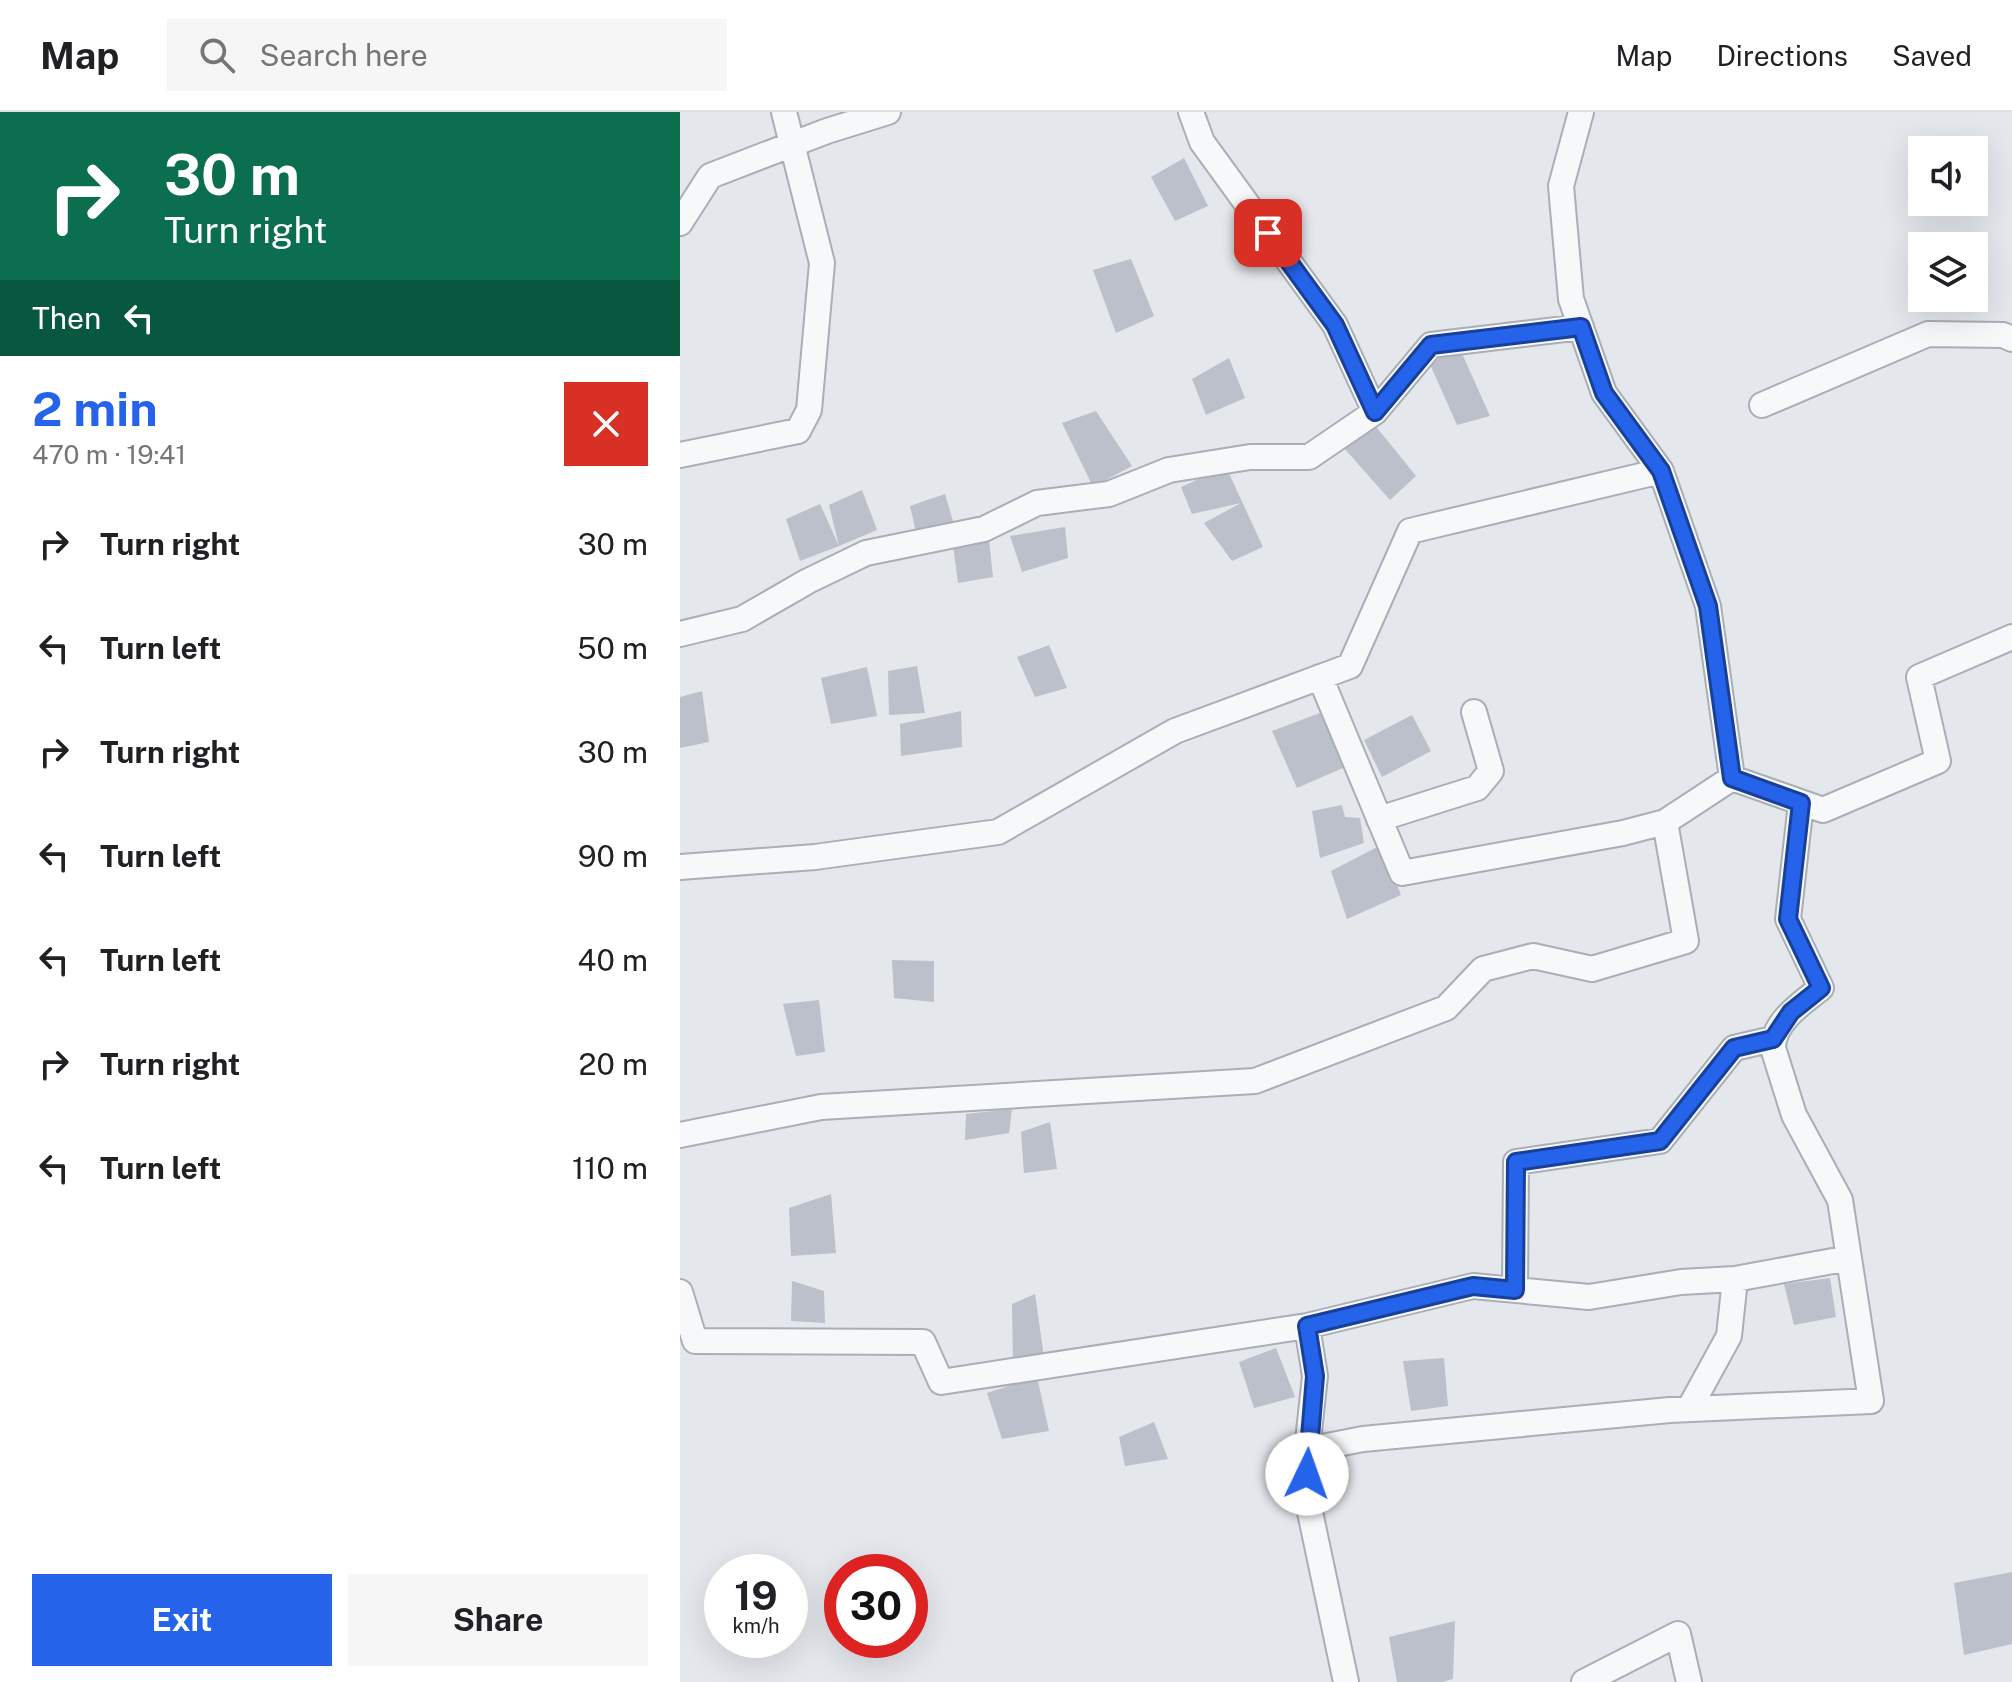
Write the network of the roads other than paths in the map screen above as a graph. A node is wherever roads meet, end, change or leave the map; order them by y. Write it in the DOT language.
graph roads {
  1 [pos="784,112"];
  2 [pos="888,112"];
  3 [pos="1191,112"];
  4 [pos="1581,112"];
  5 [pos="793,145"];
  6 [pos="680,223"];
  7 [pos="1581,327"];
  8 [pos="2012,339"];
  9 [pos="1762,405"];
  10 [pos="1375,412"];
  11 [pos="680,455"];
  12 [pos="1661,471"];
  13 [pos="680,634"];
  14 [pos="2012,637"];
  15 [pos="1320,677"];
  16 [pos="1474,712"];
  17 [pos="1732,778"];
  18 [pos="1801,803"];
  19 [pos="1379,819"];
  20 [pos="1665,822"];
  21 [pos="680,867"];
  22 [pos="1773,1039"];
  23 [pos="680,1135"];
  24 [pos="1849,1258"];
  25 [pos="1735,1279"];
  26 [pos="1515,1290"];
  27 [pos="680,1292"];
  28 [pos="1307,1326"];
  29 [pos="1689,1409"];
  30 [pos="1307,1450"];
  31 [pos="1346,1682"];
  32 [pos="1584,1682"];
  33 [pos="1689,1682"];
  1 -- 5 [label="street"];
  2 -- 5 [label="street"];
  3 -- 10 [label="street"];
  4 -- 7 [label="street"];
  5 -- 6 [label="street"];
  5 -- 11 [label="street"];
  7 -- 10 [label="street"];
  7 -- 12 [label="street"];
  8 -- 9 [label="street"];
  10 -- 13 [label="street"];
  12 -- 15 [label="street"];
  12 -- 17 [label="street"];
  14 -- 18 [label="street"];
  15 -- 19 [label="street"];
  15 -- 21 [label="street"];
  16 -- 19 [label="street"];
  17 -- 18 [label="street"];
  17 -- 20 [label="street"];
  18 -- 22 [label="street"];
  19 -- 20 [label="street"];
  20 -- 23 [label="street"];
  22 -- 24 [label="street"];
  22 -- 26 [label="street"];
  24 -- 25 [label="street"];
  24 -- 29 [label="street"];
  25 -- 26 [label="street"];
  25 -- 29 [label="street"];
  26 -- 28 [label="street"];
  27 -- 28 [label="street"];
  28 -- 30 [label="street"];
  29 -- 30 [label="street"];
  30 -- 31 [label="street"];
  32 -- 33 [label="street"];
}
